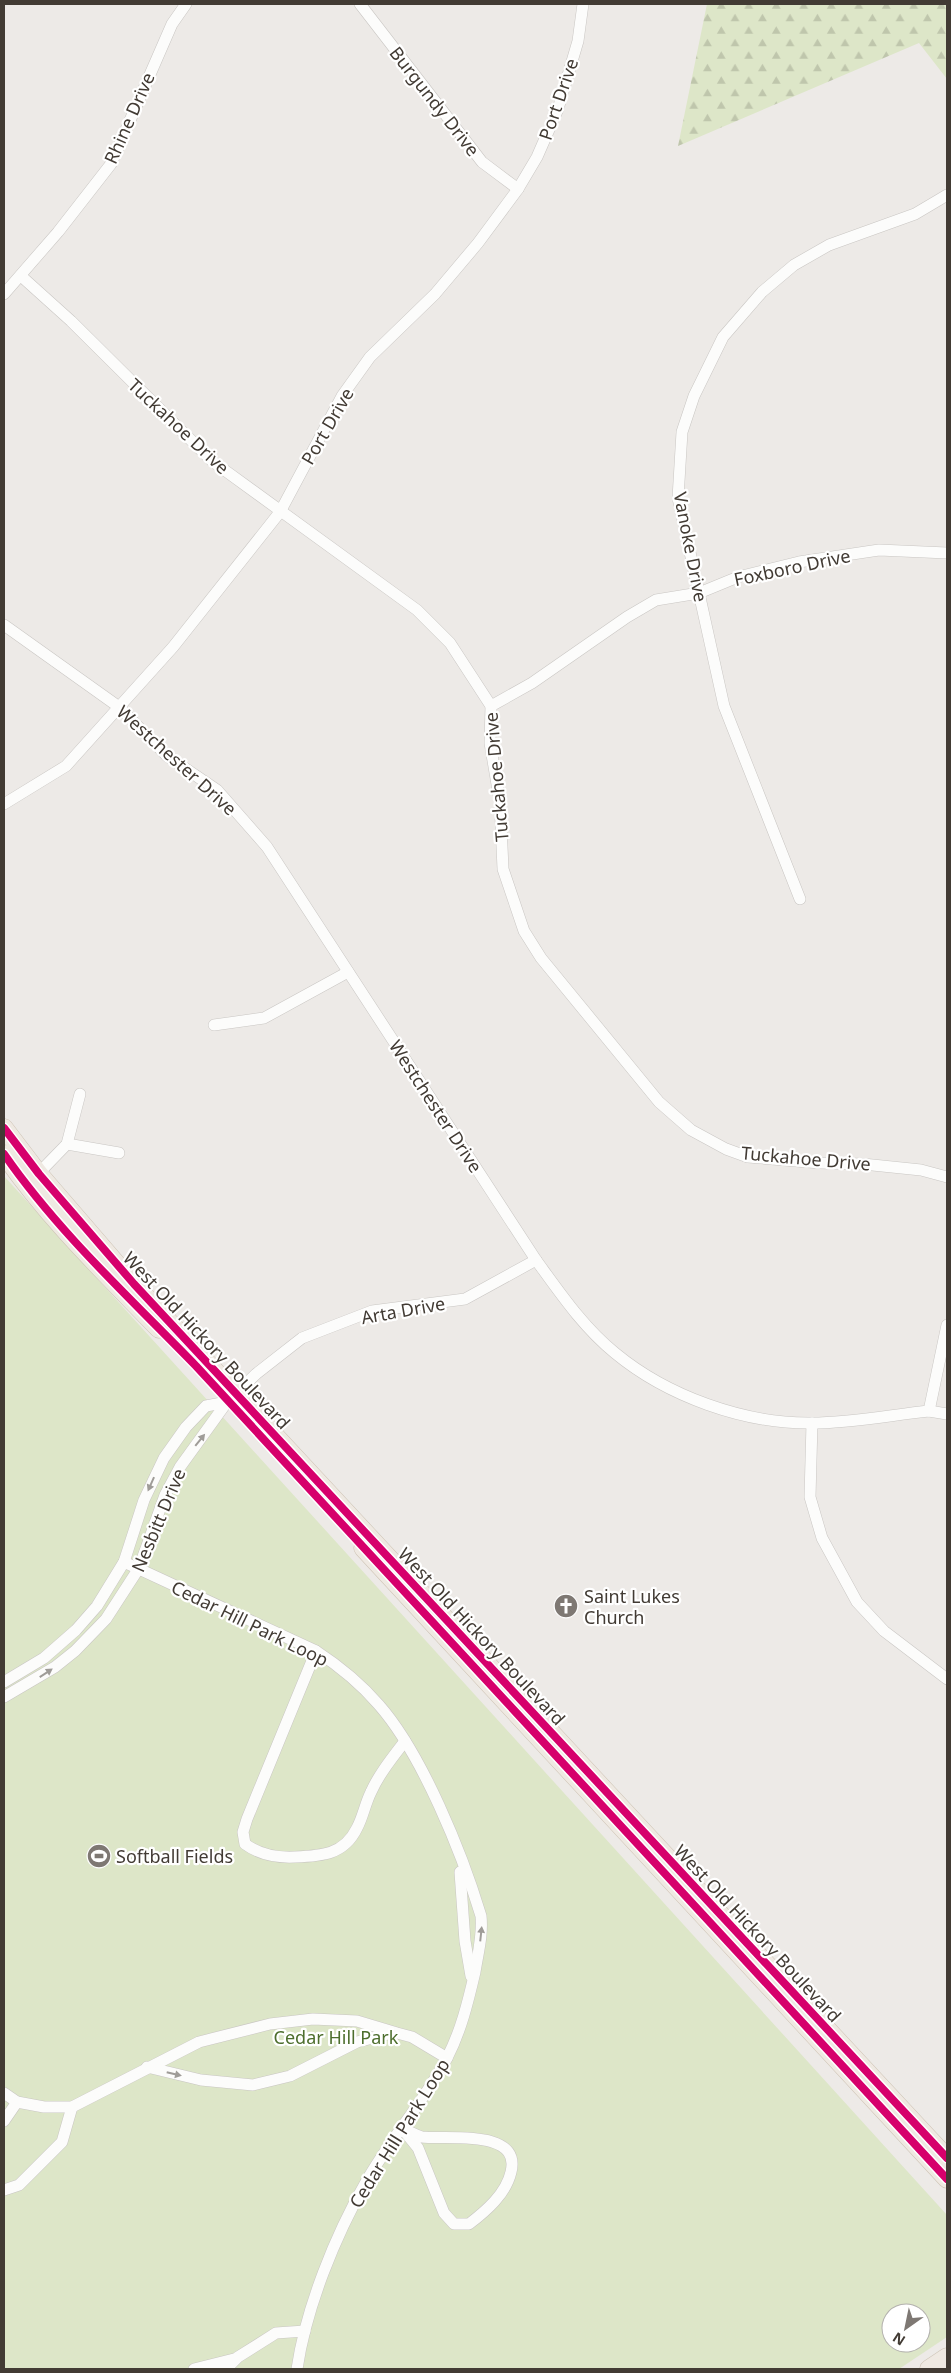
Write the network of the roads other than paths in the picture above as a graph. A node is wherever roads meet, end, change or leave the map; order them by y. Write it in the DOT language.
graph roads {
  1 [pos="186,4"];
  2 [pos="360,4"];
  3 [pos="583,4"];
  4 [pos="518,189"];
  5 [pos="947,195"];
  6 [pos="21,276"];
  7 [pos="4,294"];
  8 [pos="280,512"];
  9 [pos="947,553"];
  10 [pos="699,592"];
  11 [pos="4,624"];
  12 [pos="491,706"];
  13 [pos="119,707"];
  14 [pos="4,804"];
  15 [pos="800,899"];
  16 [pos="348,972"];
  17 [pos="214,1025"];
  18 [pos="80,1094"];
  19 [pos="4,1128"];
  20 [pos="67,1144"];
  21 [pos="119,1153"];
  22 [pos="4,1154"];
  23 [pos="947,1177"];
  24 [pos="32,1180"];
  25 [pos="536,1260"];
  26 [pos="947,1325"];
  27 [pos="231,1397"];
  28 [pos="929,1411"];
  29 [pos="947,1414"];
  30 [pos="812,1423"];
  31 [pos="124,1562"];
  32 [pos="139,1568"];
  33 [pos="316,1651"];
  34 [pos="947,1679"];
  35 [pos="4,1682"];
  36 [pos="4,1697"];
  37 [pos="405,1741"];
  38 [pos="457,1850"];
  39 [pos="472,1982"];
  40 [pos="397,2033"];
  41 [pos="446,2058"];
  42 [pos="147,2067"];
  43 [pos="4,2093"];
  44 [pos="17,2102"];
  45 [pos="72,2107"];
  46 [pos="4,2121"];
  47 [pos="401,2127"];
  48 [pos="947,2158"];
  49 [pos="947,2179"];
  50 [pos="4,2190"];
  51 [pos="305,2331"];
  52 [pos="947,2357"];
  53 [pos="238,2358"];
  54 [pos="194,2369"];
  55 [pos="226,2369"];
  56 [pos="297,2369"];
  57 [pos="929,2369"];
  1 -- 6 [label="street, Rhine Drive"];
  2 -- 4 [label="street, Burgundy Drive"];
  3 -- 4 [label="street, Port Drive"];
  4 -- 8 [label="street, Port Drive"];
  5 -- 10 [label="street, Vanoke Drive"];
  6 -- 7 [label="street, Rhine Drive"];
  6 -- 8 [label="street, Tuckahoe Drive"];
  8 -- 12 [label="street, Tuckahoe Drive"];
  8 -- 13 [label="street, Port Drive"];
  9 -- 10 [label="street, Foxboro Drive"];
  10 -- 12 [label="street, Foxboro Drive"];
  10 -- 15 [label="street, Vanoke Drive"];
  11 -- 13 [label="street, Westchester Drive"];
  12 -- 23 [label="street, Tuckahoe Drive"];
  13 -- 14 [label="street, Port Drive"];
  13 -- 16 [label="street, Westchester Drive"];
  16 -- 17 [label="street"];
  16 -- 25 [label="street, Westchester Drive"];
  18 -- 20 [label="street"];
  19 -- 24 [label="main road, West Old Hickory Boulevard"];
  20 -- 21 [label="street"];
  20 -- 24 [label="street"];
  22 -- 24 [label="main road, West Old Hickory Boulevard"];
  24 -- 27 [label="main road, West Old Hickory Boulevard"];
  25 -- 27 [label="street, Arta Drive"];
  25 -- 30 [label="street, Westchester Drive"];
  26 -- 28 [label="street"];
  27 -- 31 [label="street, Nesbitt Drive, one-way"];
  32 -- 27 [label="street, Nesbitt Drive, one-way"];
  27 -- 48 [label="main road, West Old Hickory Boulevard"];
  27 -- 49 [label="main road, West Old Hickory Boulevard"];
  28 -- 29 [label="street, Westchester Drive"];
  28 -- 30 [label="street, Westchester Drive"];
  30 -- 34 [label="street"];
  31 -- 32 [label="street, Cedar Hill Park Loop"];
  31 -- 35 [label="street, Nesbitt Drive"];
  32 -- 33 [label="street, Cedar Hill Park Loop"];
  36 -- 32 [label="street, Nesbitt Drive, one-way"];
  33 -- 37 [label="street, Cedar Hill Park Loop"];
  33 -- 37 [label="street"];
  37 -- 38 [label="street, Cedar Hill Park Loop"];
  38 -- 39 [label="street, Cedar Hill Park Loop"];
  39 -- 38 [label="street, Cedar Hill Park Loop, one-way"];
  39 -- 41 [label="street, Cedar Hill Park Loop"];
  40 -- 41 [label="street"];
  40 -- 42 [label="street"];
  42 -- 40 [label="street, one-way"];
  41 -- 47 [label="street, Cedar Hill Park Loop"];
  42 -- 45 [label="street"];
  43 -- 44 [label="street"];
  44 -- 45 [label="street"];
  44 -- 46 [label="street"];
  45 -- 50 [label="street"];
  47 -- 47 [label="street"];
  47 -- 51 [label="street, Cedar Hill Park Loop"];
  51 -- 53 [label="street"];
  51 -- 56 [label="street, Cedar Hill Park Loop"];
  52 -- 57 [label="main road"];
  53 -- 54 [label="street"];
  53 -- 55 [label="street"];
}
